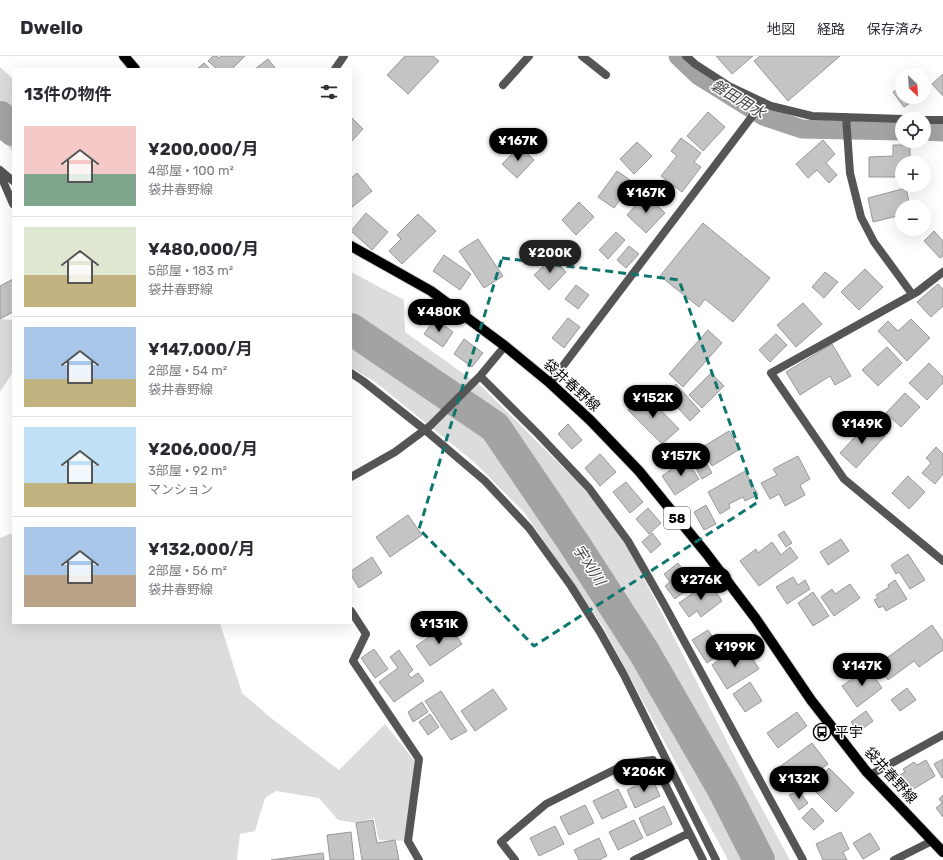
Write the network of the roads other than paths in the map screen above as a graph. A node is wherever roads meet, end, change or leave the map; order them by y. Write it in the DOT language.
graph roads {
  1 [pos="124,56"];
  2 [pos="344,56"];
  3 [pos="529,56"];
  4 [pos="582,56"];
  5 [pos="686,56"];
  6 [pos="134,68"];
  7 [pos="336,68"];
  8 [pos="606,75"];
  9 [pos="503,85"];
  10 [pos="763,102"];
  11 [pos="846,118"];
  12 [pos="895,119"];
  13 [pos="931,120"];
  14 [pos="943,120"];
  15 [pos="0,170"];
  16 [pos="0,174"];
  17 [pos="12,180"];
  18 [pos="12,202"];
  19 [pos="352,247"];
  20 [pos="943,272"];
  21 [pos="912,294"];
  22 [pos="505,346"];
  23 [pos="352,374"];
  24 [pos="480,376"];
  25 [pos="550,383"];
  26 [pos="427,428"];
  27 [pos="352,476"];
  28 [pos="943,561"];
  29 [pos="352,613"];
  30 [pos="943,735"];
  31 [pos="870,775"];
  32 [pos="689,833"];
  33 [pos="932,841"];
  34 [pos="943,852"];
  35 [pos="419,860"];
  36 [pos="515,860"];
  37 [pos="634,860"];
  38 [pos="703,860"];
  39 [pos="716,860"];
  40 [pos="803,860"];
  41 [pos="894,860"];
  1 -- 6 [label="main road"];
  2 -- 7 [label="street"];
  3 -- 9 [label="street"];
  4 -- 8 [label="street"];
  5 -- 10 [label="street"];
  10 -- 11 [label="street"];
  10 -- 25 [label="street"];
  11 -- 12 [label="street"];
  11 -- 21 [label="street"];
  13 -- 14 [label="street"];
  15 -- 17 [label="street"];
  16 -- 18 [label="street"];
  19 -- 22 [label="main road, 袋井春野線 / 58"];
  20 -- 21 [label="street"];
  21 -- 28 [label="street"];
  22 -- 24 [label="street"];
  22 -- 25 [label="main road, 袋井春野線 / 58"];
  23 -- 26 [label="street"];
  24 -- 26 [label="street"];
  24 -- 40 [label="street"];
  25 -- 31 [label="main road, 袋井春野線 / 58"];
  26 -- 27 [label="street"];
  26 -- 39 [label="street"];
  29 -- 35 [label="street"];
  30 -- 31 [label="street"];
  31 -- 33 [label="main road, 袋井春野線 / 58"];
  32 -- 36 [label="street"];
  32 -- 37 [label="street"];
  32 -- 38 [label="street"];
  33 -- 34 [label="main road, 袋井春野線 / 58"];
  33 -- 41 [label="street"];
}
